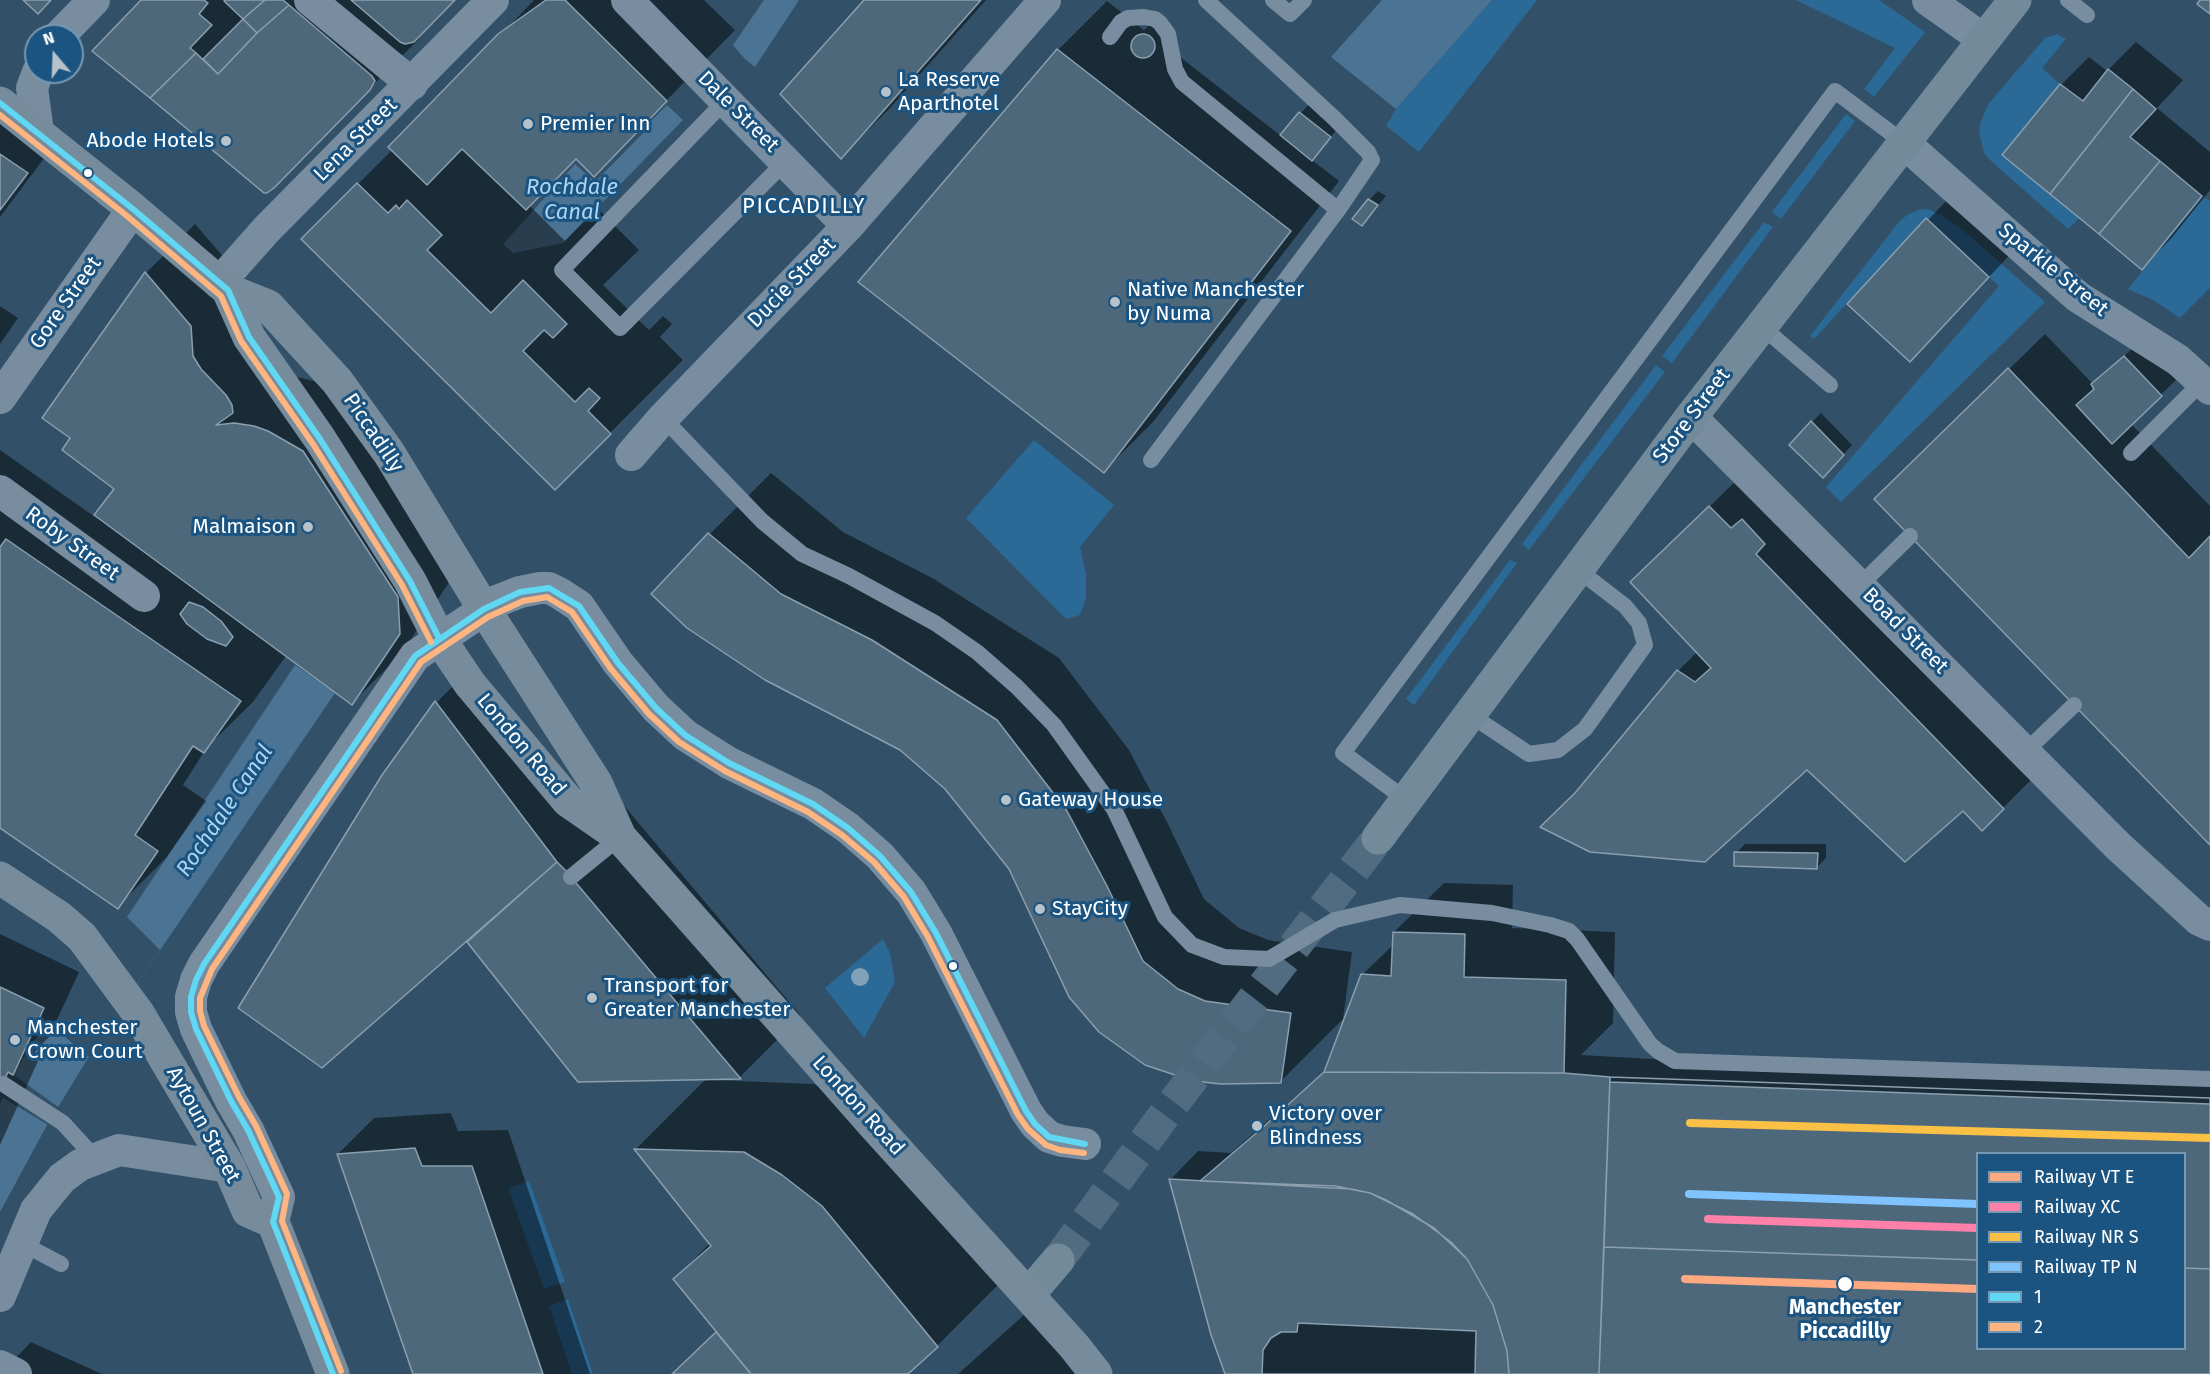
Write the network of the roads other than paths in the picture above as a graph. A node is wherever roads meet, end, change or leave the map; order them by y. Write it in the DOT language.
graph roads {
  1 [pos="94,0"];
  2 [pos="310,0"];
  3 [pos="494,0"];
  4 [pos="627,0"];
  5 [pos="1045,0"];
  6 [pos="1206,0"];
  7 [pos="1273,0"];
  8 [pos="1304,0"];
  9 [pos="1928,0"];
  10 [pos="2015,0"];
  11 [pos="2068,0"];
  12 [pos="2087,15"];
  13 [pos="71,24"];
  14 [pos="1110,37"];
  15 [pos="1983,39"];
  16 [pos="34,84"];
  17 [pos="412,84"];
  18 [pos="726,100"];
  19 [pos="0,103"];
  20 [pos="38,132"];
  21 [pos="1903,142"];
  22 [pos="786,161"];
  23 [pos="133,209"];
  24 [pos="1338,210"];
  25 [pos="848,226"];
  26 [pos="224,286"];
  27 [pos="1761,326"];
  28 [pos="1830,385"];
  29 [pos="2206,386"];
  30 [pos="0,398"];
  31 [pos="1691,417"];
  32 [pos="663,418"];
  33 [pos="2131,453"];
  34 [pos="631,455"];
  35 [pos="1151,460"];
  36 [pos="0,491"];
  37 [pos="1910,536"];
  38 [pos="1578,569"];
  39 [pos="1859,586"];
  40 [pos="144,596"];
  41 [pos="484,609"];
  42 [pos="439,638"];
  43 [pos="2074,705"];
  44 [pos="1469,714"];
  45 [pos="2025,752"];
  46 [pos="1406,799"];
  47 [pos="620,837"];
  48 [pos="1378,838"];
  49 [pos="571,877"];
  50 [pos="0,878"];
  51 [pos="2210,926"];
  52 [pos="2210,1079"];
  53 [pos="3,1084"];
  54 [pos="1085,1144"];
  55 [pos="95,1158"];
  56 [pos="229,1167"];
  57 [pos="273,1222"];
  58 [pos="21,1243"];
  59 [pos="1058,1260"];
  60 [pos="61,1264"];
  61 [pos="1029,1294"];
  62 [pos="0,1296"];
  63 [pos="0,1366"];
  64 [pos="16,1374"];
  65 [pos="333,1374"];
  66 [pos="1096,1374"];
  1 -- 13 [label="street"];
  2 -- 17 [label="street"];
  3 -- 17 [label="street, Lena Street"];
  4 -- 18 [label="street, Dale Street"];
  5 -- 25 [label="street, Ducie Street"];
  6 -- 24 [label="lane"];
  7 -- 8 [label="lane"];
  9 -- 15 [label="street"];
  10 -- 15 [label="street, Store Street"];
  11 -- 12 [label="lane"];
  14 -- 24 [label="lane"];
  15 -- 21 [label="street, Store Street"];
  16 -- 20 [label="street"];
  17 -- 26 [label="street, Lena Street"];
  18 -- 22 [label="street, Dale Street"];
  18 -- 22 [label="lane"];
  19 -- 20 [label="main road, Piccadilly"];
  20 -- 23 [label="main road, Piccadilly"];
  21 -- 27 [label="street, Store Street"];
  21 -- 29 [label="street, Sparkle Street"];
  21 -- 46 [label="lane"];
  22 -- 25 [label="street, Dale Street"];
  23 -- 26 [label="main road, Piccadilly"];
  23 -- 30 [label="street, Gore Street"];
  24 -- 35 [label="lane"];
  25 -- 32 [label="street, Ducie Street"];
  26 -- 41 [label="main road, Piccadilly"];
  26 -- 42 [label="main road, Piccadilly"];
  27 -- 28 [label="lane"];
  27 -- 31 [label="street, Store Street"];
  29 -- 33 [label="lane"];
  31 -- 38 [label="street, Store Street"];
  31 -- 39 [label="street, Boad Street"];
  32 -- 34 [label="street, Ducie Street"];
  32 -- 52 [label="lane"];
  36 -- 40 [label="street, Roby Street"];
  37 -- 39 [label="lane"];
  38 -- 44 [label="street, Store Street"];
  38 -- 44 [label="lane"];
  39 -- 45 [label="street, Boad Street"];
  41 -- 42 [label="street"];
  41 -- 47 [label="main road, London Road"];
  41 -- 54 [label="street"];
  42 -- 47 [label="main road, London Road"];
  42 -- 57 [label="street"];
  43 -- 45 [label="lane"];
  44 -- 46 [label="street, Store Street"];
  45 -- 51 [label="street, Boad Street"];
  46 -- 48 [label="street, Store Street"];
  47 -- 49 [label="lane"];
  47 -- 61 [label="main road, London Road"];
  50 -- 56 [label="main road, Aytoun Street"];
  53 -- 55 [label="lane"];
  55 -- 56 [label="street"];
  55 -- 58 [label="street"];
  56 -- 57 [label="main road, Aytoun Street"];
  57 -- 65 [label="main road"];
  58 -- 60 [label="lane"];
  58 -- 62 [label="street"];
  59 -- 61 [label="street"];
  61 -- 66 [label="main road, London Road"];
  63 -- 64 [label="street"];
}
